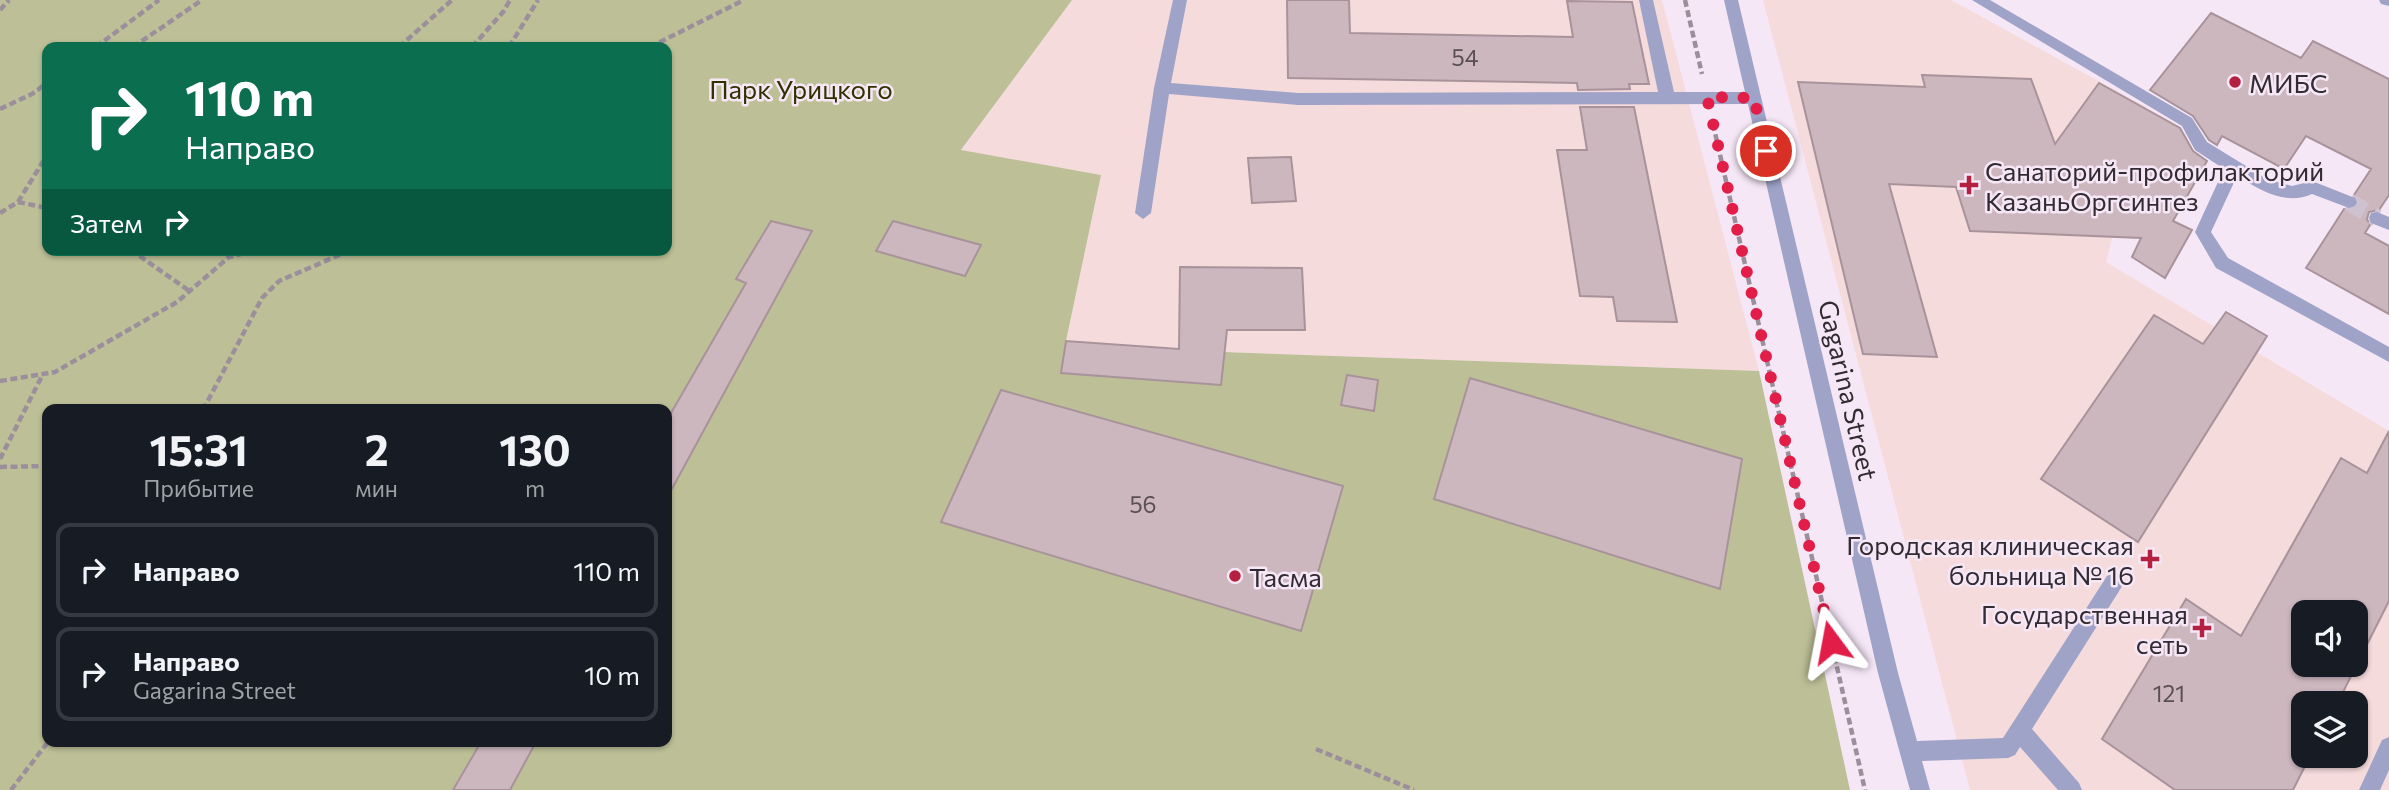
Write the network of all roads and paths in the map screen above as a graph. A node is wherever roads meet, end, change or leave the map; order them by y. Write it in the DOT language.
graph roads {
  1 [pos="9,0"];
  2 [pos="159,0"];
  3 [pos="202,0"];
  4 [pos="452,0"];
  5 [pos="510,0"];
  6 [pos="538,0"];
  7 [pos="744,0"];
  8 [pos="1180,0"];
  9 [pos="1647,0"];
  10 [pos="1685,0"];
  11 [pos="1731,0"];
  12 [pos="1979,0"];
  13 [pos="0,10"];
  14 [pos="103,42"];
  15 [pos="140,42"];
  16 [pos="405,42"];
  17 [pos="476,42"];
  18 [pos="512,42"];
  19 [pos="660,42"];
  20 [pos="42,87"];
  21 [pos="1162,88"];
  22 [pos="1667,97"];
  23 [pos="1707,97"];
  24 [pos="1754,98"];
  25 [pos="0,109"];
  26 [pos="42,163"];
  27 [pos="2233,167"];
  28 [pos="18,202"];
  29 [pos="2349,202"];
  30 [pos="42,207"];
  31 [pos="0,213"];
  32 [pos="1143,213"];
  33 [pos="140,256"];
  34 [pos="233,256"];
  35 [pos="337,256"];
  36 [pos="188,290"];
  37 [pos="2389,355"];
  38 [pos="42,375"];
  39 [pos="0,381"];
  40 [pos="206,404"];
  41 [pos="0,459"];
  42 [pos="42,466"];
  43 [pos="0,467"];
  44 [pos="2114,582"];
  45 [pos="2020,731"];
  46 [pos="44,747"];
  47 [pos="2389,747"];
  48 [pos="1316,750"];
  49 [pos="1911,751"];
  50 [pos="10,790"];
  51 [pos="1414,790"];
  52 [pos="1865,790"];
  53 [pos="1920,790"];
  54 [pos="2072,790"];
  55 [pos="2369,790"];
  1 -- 13 [label="path"];
  2 -- 14 [label="path"];
  3 -- 15 [label="path"];
  4 -- 16 [label="path"];
  5 -- 17 [label="path"];
  6 -- 18 [label="path"];
  7 -- 19 [label="path"];
  8 -- 21 [label="street"];
  9 -- 22 [label="street"];
  10 -- 23 [label="path"];
  11 -- 24 [label="street, Gagarina Street"];
  12 -- 27 [label="street"];
  20 -- 25 [label="path"];
  21 -- 22 [label="street"];
  21 -- 32 [label="street"];
  22 -- 23 [label="street"];
  23 -- 24 [label="street"];
  23 -- 52 [label="path"];
  24 -- 49 [label="street, Gagarina Street"];
  26 -- 28 [label="path"];
  27 -- 29 [label="street"];
  27 -- 37 [label="street"];
  28 -- 30 [label="path"];
  28 -- 31 [label="path"];
  33 -- 36 [label="path"];
  34 -- 36 [label="path"];
  35 -- 40 [label="path"];
  36 -- 38 [label="path"];
  38 -- 39 [label="path"];
  38 -- 41 [label="path"];
  42 -- 43 [label="path"];
  44 -- 45 [label="street"];
  45 -- 49 [label="street"];
  45 -- 54 [label="street"];
  46 -- 50 [label="path"];
  47 -- 55 [label="street"];
  48 -- 51 [label="path"];
  49 -- 53 [label="street, Gagarina Street"];
}
